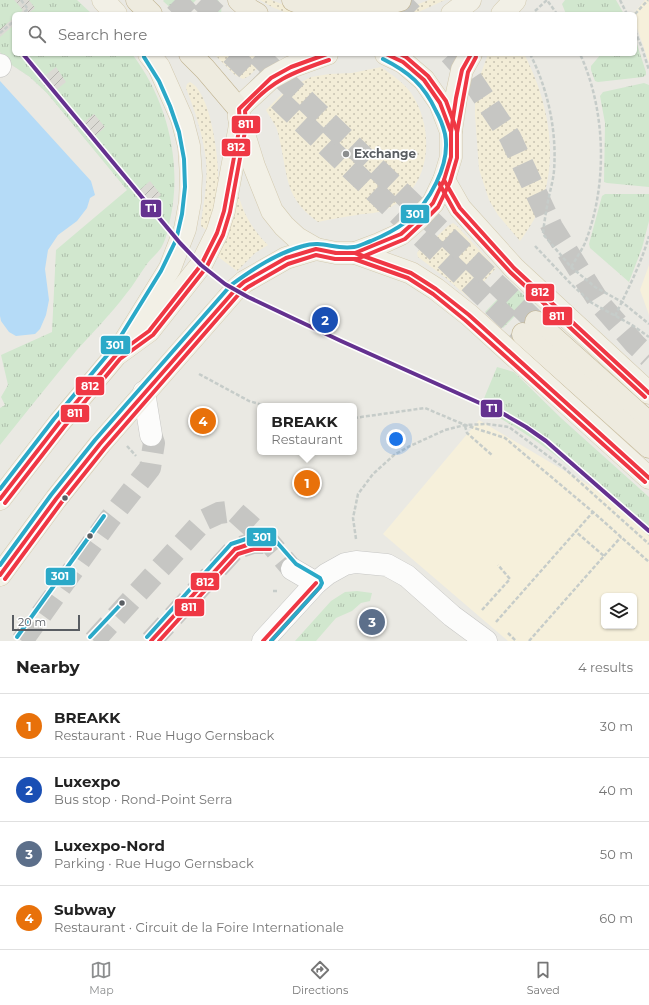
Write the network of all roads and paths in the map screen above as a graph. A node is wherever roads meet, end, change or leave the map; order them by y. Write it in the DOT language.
graph roads {
  1 [pos="21,0"];
  2 [pos="103,0"];
  3 [pos="137,0"];
  4 [pos="239,0"];
  5 [pos="293,0"];
  6 [pos="400,0"];
  7 [pos="470,0"];
  8 [pos="515,0"];
  9 [pos="547,0"];
  10 [pos="620,0"];
  11 [pos="648,0"];
  12 [pos="24,12"];
  13 [pos="114,12"];
  14 [pos="149,12"];
  15 [pos="254,12"];
  16 [pos="455,12"];
  17 [pos="504,12"];
  18 [pos="534,12"];
  19 [pos="556,12"];
  20 [pos="626,12"];
  21 [pos="637,12"];
  22 [pos="12,23"];
  23 [pos="0,33"];
  24 [pos="637,36"];
  25 [pos="150,56"];
  26 [pos="192,56"];
  27 [pos="321,56"];
  28 [pos="390,56"];
  29 [pos="470,56"];
  30 [pos="531,56"];
  31 [pos="581,56"];
  32 [pos="649,70"];
  33 [pos="240,117"];
  34 [pos="451,132"];
  35 [pos="444,180"];
  36 [pos="649,236"];
  37 [pos="534,246"];
  38 [pos="316,249"];
  39 [pos="355,253"];
  40 [pos="571,267"];
  41 [pos="622,302"];
  42 [pos="615,316"];
  43 [pos="649,324"];
  44 [pos="649,337"];
  45 [pos="116,355"];
  46 [pos="199,374"];
  47 [pos="144,392"];
  48 [pos="649,393"];
  49 [pos="257,403"];
  50 [pos="357,418"];
  51 [pos="649,423"];
  52 [pos="465,425"];
  53 [pos="152,435"];
  54 [pos="126,445"];
  55 [pos="649,447"];
  56 [pos="136,456"];
  57 [pos="493,456"];
  58 [pos="649,478"];
  59 [pos="0,499"];
  60 [pos="593,512"];
  61 [pos="575,532"];
  62 [pos="621,537"];
  63 [pos="356,539"];
  64 [pos="649,544"];
  65 [pos="604,556"];
  66 [pos="649,562"];
  67 [pos="498,565"];
  68 [pos="292,568"];
  69 [pos="0,575"];
  70 [pos="316,583"];
  71 [pos="486,614"];
  72 [pos="491,618"];
  73 [pos="494,630"];
  74 [pos="505,631"];
  75 [pos="263,641"];
  76 [pos="516,641"];
  77 [pos="529,641"];
  1 -- 12 [label="path"];
  2 -- 13 [label="main road"];
  3 -- 14 [label="highway"];
  4 -- 15 [label="highway"];
  5 -- 6 [label="highway"];
  7 -- 16 [label="main road"];
  8 -- 17 [label="main road"];
  9 -- 18 [label="path"];
  9 -- 19 [label="path"];
  10 -- 20 [label="path"];
  11 -- 21 [label="path"];
  22 -- 23 [label="path"];
  24 -- 32 [label="path"];
  25 -- 45 [label="main road"];
  26 -- 33 [label="highway"];
  27 -- 33 [label="main road"];
  28 -- 34 [label="main road"];
  29 -- 34 [label="main road"];
  30 -- 40 [label="path"];
  31 -- 40 [label="path"];
  33 -- 38 [label="main road"];
  33 -- 45 [label="main road"];
  34 -- 35 [label="main road"];
  35 -- 39 [label="main road"];
  35 -- 48 [label="main road"];
  36 -- 41 [label="path"];
  37 -- 42 [label="path"];
  38 -- 39 [label="main road"];
  38 -- 47 [label="main road"];
  39 -- 58 [label="main road"];
  40 -- 41 [label="path"];
  41 -- 42 [label="path"];
  41 -- 43 [label="path"];
  42 -- 44 [label="path"];
  45 -- 59 [label="main road"];
  46 -- 49 [label="path"];
  47 -- 53 [label="street"];
  47 -- 69 [label="main road"];
  50 -- 52 [label="path"];
  51 -- 55 [label="highway"];
  52 -- 57 [label="path"];
  52 -- 60 [label="path"];
  52 -- 63 [label="path"];
  52 -- 64 [label="path"];
  54 -- 56 [label="path"];
  60 -- 61 [label="path"];
  60 -- 62 [label="path"];
  61 -- 65 [label="path"];
  61 -- 73 [label="path"];
  62 -- 65 [label="path"];
  62 -- 66 [label="path"];
  65 -- 77 [label="path"];
  67 -- 71 [label="path"];
  68 -- 70 [label="street"];
  70 -- 73 [label="street"];
  70 -- 75 [label="street"];
  72 -- 73 [label="path"];
  74 -- 76 [label="path"];
}
